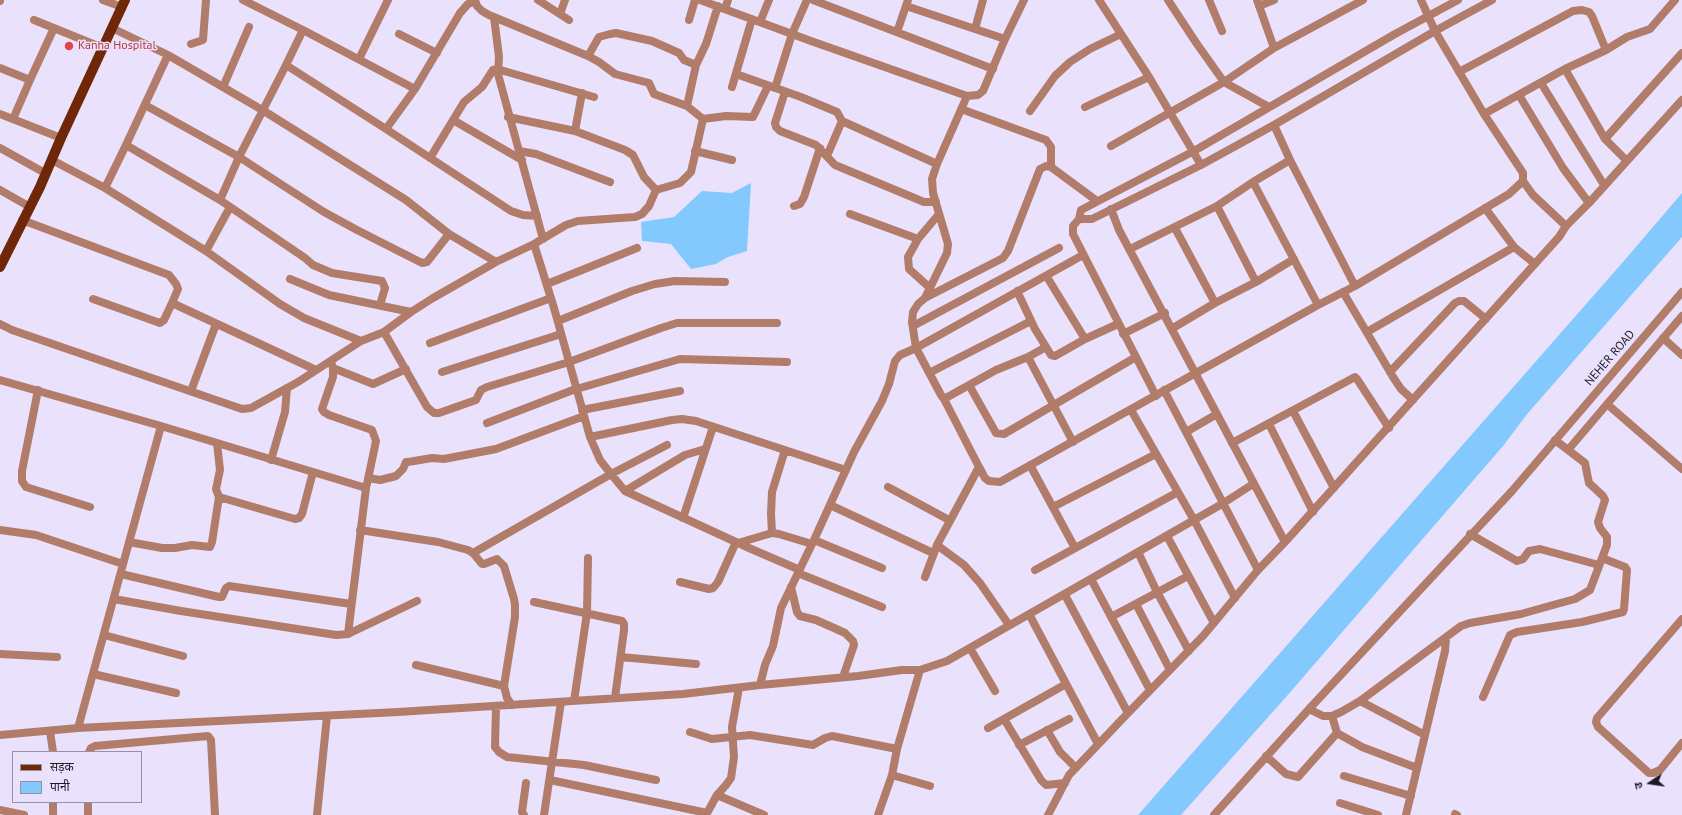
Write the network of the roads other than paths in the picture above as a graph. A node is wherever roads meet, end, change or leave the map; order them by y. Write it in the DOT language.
graph roads {
  1 [pos="103,0"];
  2 [pos="206,0"];
  3 [pos="243,0"];
  4 [pos="388,0"];
  5 [pos="475,0"];
  6 [pos="538,0"];
  7 [pos="565,0"];
  8 [pos="695,0"];
  9 [pos="700,0"];
  10 [pos="728,0"];
  11 [pos="769,0"];
  12 [pos="807,0"];
  13 [pos="813,0"];
  14 [pos="983,0"];
  15 [pos="1024,0"];
  16 [pos="1099,0"];
  17 [pos="1168,0"];
  18 [pos="1209,0"];
  19 [pos="1274,0"];
  20 [pos="1363,0"];
  21 [pos="1421,0"];
  22 [pos="1458,0"];
  23 [pos="1492,0"];
  24 [pos="1675,0"];
  25 [pos="907,3"];
  26 [pos="1258,3"];
  27 [pos="124,4"];
  28 [pos="721,7"];
  29 [pos="560,14"];
  30 [pos="1428,16"];
  31 [pos="494,17"];
  32 [pos="34,20"];
  33 [pos="569,20"];
  34 [pos="689,20"];
  35 [pos="756,21"];
  36 [pos="249,27"];
  37 [pos="54,28"];
  38 [pos="112,28"];
  39 [pos="975,29"];
  40 [pos="303,30"];
  41 [pos="1222,31"];
  42 [pos="1435,31"];
  43 [pos="897,32"];
  44 [pos="399,34"];
  45 [pos="792,34"];
  46 [pos="1121,34"];
  47 [pos="1004,39"];
  48 [pos="191,44"];
  49 [pos="103,48"];
  50 [pos="1274,48"];
  51 [pos="1606,50"];
  52 [pos="437,53"];
  53 [pos="1682,53"];
  54 [pos="168,55"];
  55 [pos="588,56"];
  56 [pos="359,59"];
  57 [pos="286,64"];
  58 [pos="696,65"];
  59 [pos="0,68"];
  60 [pos="497,69"];
  61 [pos="993,69"];
  62 [pos="1565,69"];
  63 [pos="1459,72"];
  64 [pos="736,74"];
  65 [pos="1149,77"];
  66 [pos="30,80"];
  67 [pos="1224,82"];
  68 [pos="1541,83"];
  69 [pos="223,87"];
  70 [pos="732,87"];
  71 [pos="771,87"];
  72 [pos="415,89"];
  73 [pos="582,92"];
  74 [pos="785,92"];
  75 [pos="1519,95"];
  76 [pos="967,96"];
  77 [pos="594,97"];
  78 [pos="1682,100"];
  79 [pos="145,105"];
  80 [pos="687,106"];
  81 [pos="1085,107"];
  82 [pos="1269,107"];
  83 [pos="962,109"];
  84 [pos="264,111"];
  85 [pos="1030,111"];
  86 [pos="1170,112"];
  87 [pos="0,114"];
  88 [pos="1484,114"];
  89 [pos="508,116"];
  90 [pos="13,119"];
  91 [pos="703,119"];
  92 [pos="453,120"];
  93 [pos="842,121"];
  94 [pos="1274,125"];
  95 [pos="386,129"];
  96 [pos="575,132"];
  97 [pos="61,138"];
  98 [pos="1605,138"];
  99 [pos="126,145"];
  100 [pos="1110,146"];
  101 [pos="0,148"];
  102 [pos="820,148"];
  103 [pos="519,151"];
  104 [pos="695,151"];
  105 [pos="1194,151"];
  106 [pos="826,156"];
  107 [pos="239,157"];
  108 [pos="430,158"];
  109 [pos="52,160"];
  110 [pos="522,160"];
  111 [pos="732,160"];
  112 [pos="1290,160"];
  113 [pos="1627,161"];
  114 [pos="937,164"];
  115 [pos="1201,165"];
  116 [pos="1051,167"];
  117 [pos="45,173"];
  118 [pos="1523,181"];
  119 [pos="610,182"];
  120 [pos="1253,182"];
  121 [pos="1604,186"];
  122 [pos="105,188"];
  123 [pos="0,190"];
  124 [pos="656,190"];
  125 [pos="220,200"];
  126 [pos="1097,201"];
  127 [pos="936,202"];
  128 [pos="1589,203"];
  129 [pos="794,206"];
  130 [pos="1217,206"];
  131 [pos="30,207"];
  132 [pos="230,208"];
  133 [pos="1485,208"];
  134 [pos="1111,209"];
  135 [pos="850,214"];
  136 [pos="939,214"];
  137 [pos="537,216"];
  138 [pos="1079,219"];
  139 [pos="22,220"];
  140 [pos="1566,226"];
  141 [pos="1175,228"];
  142 [pos="450,234"];
  143 [pos="543,239"];
  144 [pos="918,239"];
  145 [pos="534,244"];
  146 [pos="1514,247"];
  147 [pos="637,248"];
  148 [pos="1059,248"];
  149 [pos="1130,249"];
  150 [pos="206,251"];
  151 [pos="1083,255"];
  152 [pos="1294,259"];
  153 [pos="496,262"];
  154 [pos="1535,264"];
  155 [pos="0,267"];
  156 [pos="1047,277"];
  157 [pos="290,279"];
  158 [pos="725,282"];
  159 [pos="1256,282"];
  160 [pos="547,284"];
  161 [pos="1355,286"];
  162 [pos="930,288"];
  163 [pos="1017,291"];
  164 [pos="1343,292"];
  165 [pos="1682,292"];
  166 [pos="93,298"];
  167 [pos="551,298"];
  168 [pos="925,298"];
  169 [pos="172,303"];
  170 [pos="1215,303"];
  171 [pos="1318,305"];
  172 [pos="380,306"];
  173 [pos="411,312"];
  174 [pos="1165,313"];
  175 [pos="1682,316"];
  176 [pos="1486,319"];
  177 [pos="558,321"];
  178 [pos="1031,321"];
  179 [pos="777,323"];
  180 [pos="0,324"];
  181 [pos="216,324"];
  182 [pos="1118,324"];
  183 [pos="912,326"];
  184 [pos="1173,328"];
  185 [pos="384,332"];
  186 [pos="1367,332"];
  187 [pos="561,334"];
  188 [pos="1123,334"];
  189 [pos="1663,338"];
  190 [pos="1085,339"];
  191 [pos="361,341"];
  192 [pos="430,343"];
  193 [pos="1046,347"];
  194 [pos="916,348"];
  195 [pos="1682,355"];
  196 [pos="1028,357"];
  197 [pos="1136,357"];
  198 [pos="569,362"];
  199 [pos="787,362"];
  200 [pos="332,364"];
  201 [pos="406,369"];
  202 [pos="316,370"];
  203 [pos="442,372"];
  204 [pos="1390,372"];
  205 [pos="929,373"];
  206 [pos="1195,374"];
  207 [pos="0,380"];
  208 [pos="969,385"];
  209 [pos="287,388"];
  210 [pos="576,389"];
  211 [pos="38,390"];
  212 [pos="1164,390"];
  213 [pos="191,391"];
  214 [pos="680,391"];
  215 [pos="1156,396"];
  216 [pos="944,398"];
  217 [pos="1414,400"];
  218 [pos="1607,404"];
  219 [pos="1054,405"];
  220 [pos="1131,410"];
  221 [pos="1293,411"];
  222 [pos="583,413"];
  223 [pos="1217,414"];
  224 [pos="487,423"];
  225 [pos="1269,424"];
  226 [pos="161,426"];
  227 [pos="713,427"];
  228 [pos="1388,428"];
  229 [pos="1186,432"];
  230 [pos="590,437"];
  231 [pos="1555,440"];
  232 [pos="1073,442"];
  233 [pos="217,443"];
  234 [pos="1232,443"];
  235 [pos="667,445"];
  236 [pos="705,449"];
  237 [pos="785,450"];
  238 [pos="1568,450"];
  239 [pos="1156,454"];
  240 [pos="271,460"];
  241 [pos="1030,465"];
  242 [pos="979,467"];
  243 [pos="1682,469"];
  244 [pos="846,470"];
  245 [pos="313,472"];
  246 [pos="611,474"];
  247 [pos="368,478"];
  248 [pos="1253,484"];
  249 [pos="888,487"];
  250 [pos="366,488"];
  251 [pos="1334,488"];
  252 [pos="625,490"];
  253 [pos="1178,492"];
  254 [pos="219,497"];
  255 [pos="1222,504"];
  256 [pos="830,505"];
  257 [pos="90,507"];
  258 [pos="1053,507"];
  259 [pos="1313,512"];
  260 [pos="683,518"];
  261 [pos="949,520"];
  262 [pos="1194,520"];
  263 [pos="0,530"];
  264 [pos="360,530"];
  265 [pos="772,533"];
  266 [pos="1470,534"];
  267 [pos="1167,536"];
  268 [pos="129,542"];
  269 [pos="813,542"];
  270 [pos="1286,542"];
  271 [pos="737,543"];
  272 [pos="937,545"];
  273 [pos="1075,548"];
  274 [pos="1138,552"];
  275 [pos="473,553"];
  276 [pos="933,553"];
  277 [pos="588,558"];
  278 [pos="1601,561"];
  279 [pos="123,564"];
  280 [pos="882,568"];
  281 [pos="1035,570"];
  282 [pos="1258,570"];
  283 [pos="799,572"];
  284 [pos="120,574"];
  285 [pos="1188,576"];
  286 [pos="925,577"];
  287 [pos="1091,580"];
  288 [pos="680,582"];
  289 [pos="791,587"];
  290 [pos="1157,592"];
  291 [pos="1065,595"];
  292 [pos="114,598"];
  293 [pos="1236,598"];
  294 [pos="417,601"];
  295 [pos="534,602"];
  296 [pos="351,604"];
  297 [pos="1136,604"];
  298 [pos="882,607"];
  299 [pos="587,613"];
  300 [pos="1029,614"];
  301 [pos="1111,617"];
  302 [pos="1682,619"];
  303 [pos="1214,623"];
  304 [pos="1009,625"];
  305 [pos="348,634"];
  306 [pos="104,635"];
  307 [pos="1446,638"];
  308 [pos="970,648"];
  309 [pos="1188,651"];
  310 [pos="0,654"];
  311 [pos="183,656"];
  312 [pos="57,657"];
  313 [pos="621,657"];
  314 [pos="696,664"];
  315 [pos="416,665"];
  316 [pos="920,670"];
  317 [pos="1170,670"];
  318 [pos="93,674"];
  319 [pos="843,677"];
  320 [pos="1066,684"];
  321 [pos="760,685"];
  322 [pos="504,686"];
  323 [pos="739,688"];
  324 [pos="1150,690"];
  325 [pos="995,691"];
  326 [pos="176,694"];
  327 [pos="1483,697"];
  328 [pos="615,698"];
  329 [pos="574,701"];
  330 [pos="1360,701"];
  331 [pos="561,702"];
  332 [pos="512,705"];
  333 [pos="496,706"];
  334 [pos="1309,709"];
  335 [pos="1128,713"];
  336 [pos="327,716"];
  337 [pos="1332,716"];
  338 [pos="1004,719"];
  339 [pos="1069,719"];
  340 [pos="78,728"];
  341 [pos="988,728"];
  342 [pos="1047,730"];
  343 [pos="50,731"];
  344 [pos="690,732"];
  345 [pos="1337,733"];
  346 [pos="0,735"];
  347 [pos="1425,735"];
  348 [pos="732,737"];
  349 [pos="1682,743"];
  350 [pos="1098,744"];
  351 [pos="1019,745"];
  352 [pos="897,750"];
  353 [pos="52,751"];
  354 [pos="90,751"];
  355 [pos="1266,756"];
  356 [pos="553,761"];
  357 [pos="1076,768"];
  358 [pos="1417,768"];
  359 [pos="892,775"];
  360 [pos="1344,776"];
  361 [pos="550,780"];
  362 [pos="656,780"];
  363 [pos="526,783"];
  364 [pos="1065,783"];
  365 [pos="930,786"];
  366 [pos="717,795"];
  367 [pos="1411,796"];
  368 [pos="52,803"];
  369 [pos="88,803"];
  370 [pos="1340,803"];
  371 [pos="0,810"];
  372 [pos="706,814"];
  373 [pos="24,815"];
  374 [pos="52,815"];
  375 [pos="88,815"];
  376 [pos="215,815"];
  377 [pos="318,815"];
  378 [pos="524,815"];
  379 [pos="544,815"];
  380 [pos="764,815"];
  381 [pos="878,815"];
  382 [pos="1048,815"];
  383 [pos="1214,815"];
  384 [pos="1378,815"];
  385 [pos="1406,815"];
  1 -- 27 [label="street"];
  2 -- 48 [label="street"];
  3 -- 40 [label="street"];
  4 -- 56 [label="street"];
  5 -- 31 [label="street"];
  5 -- 52 [label="street"];
  6 -- 29 [label="street"];
  7 -- 29 [label="street"];
  8 -- 34 [label="street"];
  9 -- 28 [label="street"];
  10 -- 28 [label="street"];
  11 -- 35 [label="street"];
  12 -- 45 [label="street"];
  13 -- 43 [label="street"];
  14 -- 39 [label="street"];
  15 -- 47 [label="street"];
  16 -- 46 [label="street"];
  17 -- 67 [label="street"];
  18 -- 41 [label="street"];
  19 -- 26 [label="street"];
  20 -- 50 [label="street"];
  21 -- 30 [label="street"];
  22 -- 30 [label="street"];
  23 -- 42 [label="street"];
  24 -- 51 [label="street"];
  25 -- 39 [label="street"];
  25 -- 43 [label="street"];
  26 -- 50 [label="street"];
  27 -- 38 [label="main road"];
  28 -- 35 [label="street"];
  28 -- 58 [label="street"];
  29 -- 33 [label="street"];
  30 -- 42 [label="street"];
  30 -- 82 [label="street"];
  31 -- 55 [label="street"];
  31 -- 60 [label="street"];
  32 -- 37 [label="street"];
  35 -- 45 [label="street"];
  35 -- 64 [label="street"];
  36 -- 69 [label="street"];
  37 -- 49 [label="street"];
  37 -- 66 [label="street"];
  38 -- 49 [label="main road"];
  38 -- 54 [label="street"];
  39 -- 47 [label="street"];
  40 -- 56 [label="street"];
  40 -- 57 [label="street"];
  42 -- 63 [label="street"];
  42 -- 94 [label="street"];
  43 -- 61 [label="street"];
  44 -- 52 [label="street"];
  45 -- 71 [label="street"];
  45 -- 76 [label="street"];
  46 -- 65 [label="street"];
  46 -- 85 [label="street"];
  47 -- 61 [label="street"];
  49 -- 97 [label="main road"];
  50 -- 67 [label="street"];
  51 -- 62 [label="street"];
  51 -- 63 [label="street"];
  52 -- 72 [label="street"];
  53 -- 98 [label="street"];
  54 -- 69 [label="street"];
  54 -- 79 [label="street"];
  55 -- 58 [label="street"];
  55 -- 80 [label="street"];
  56 -- 72 [label="street"];
  57 -- 84 [label="street"];
  57 -- 95 [label="street"];
  58 -- 80 [label="street"];
  59 -- 66 [label="street"];
  60 -- 73 [label="street"];
  60 -- 89 [label="street"];
  60 -- 92 [label="street"];
  61 -- 76 [label="street"];
  62 -- 68 [label="street"];
  62 -- 98 [label="street"];
  63 -- 88 [label="street"];
  64 -- 70 [label="street"];
  64 -- 71 [label="street"];
  65 -- 81 [label="street"];
  65 -- 86 [label="street"];
  66 -- 90 [label="street"];
  67 -- 82 [label="street"];
  67 -- 86 [label="street"];
  68 -- 75 [label="street"];
  68 -- 121 [label="street"];
  69 -- 84 [label="street"];
  71 -- 74 [label="street"];
  71 -- 91 [label="street"];
  72 -- 95 [label="street"];
  73 -- 77 [label="street"];
  73 -- 96 [label="street"];
  74 -- 93 [label="street"];
  74 -- 102 [label="street"];
  75 -- 88 [label="street"];
  75 -- 128 [label="street"];
  76 -- 83 [label="street"];
  78 -- 113 [label="street"];
  79 -- 99 [label="street"];
  79 -- 107 [label="street"];
  80 -- 91 [label="street"];
  82 -- 105 [label="street"];
  83 -- 114 [label="street"];
  83 -- 116 [label="street"];
  84 -- 107 [label="street"];
  84 -- 142 [label="street"];
  86 -- 100 [label="street"];
  86 -- 105 [label="street"];
  87 -- 90 [label="street"];
  88 -- 118 [label="street"];
  89 -- 96 [label="street"];
  89 -- 103 [label="street"];
  90 -- 97 [label="street"];
  91 -- 104 [label="street"];
  92 -- 108 [label="street"];
  92 -- 110 [label="street"];
  93 -- 106 [label="street"];
  93 -- 114 [label="street"];
  94 -- 112 [label="street"];
  94 -- 115 [label="street"];
  95 -- 108 [label="street"];
  96 -- 124 [label="street"];
  97 -- 109 [label="main road"];
  98 -- 113 [label="street"];
  99 -- 122 [label="street"];
  99 -- 125 [label="street"];
  101 -- 117 [label="street"];
  102 -- 106 [label="street"];
  102 -- 129 [label="street"];
  103 -- 110 [label="street"];
  103 -- 119 [label="street"];
  104 -- 111 [label="street"];
  104 -- 124 [label="street"];
  105 -- 115 [label="street"];
  105 -- 126 [label="street"];
  106 -- 127 [label="street"];
  107 -- 125 [label="street"];
  107 -- 142 [label="street"];
  108 -- 137 [label="street"];
  109 -- 117 [label="main road"];
  109 -- 122 [label="street"];
  110 -- 137 [label="street"];
  112 -- 120 [label="street"];
  112 -- 161 [label="street"];
  113 -- 121 [label="street"];
  114 -- 127 [label="street"];
  115 -- 134 [label="street"];
  116 -- 126 [label="street"];
  116 -- 168 [label="street"];
  117 -- 131 [label="main road"];
  118 -- 133 [label="street"];
  118 -- 140 [label="street"];
  120 -- 130 [label="street"];
  120 -- 152 [label="street"];
  121 -- 128 [label="street"];
  122 -- 150 [label="street"];
  123 -- 131 [label="street"];
  124 -- 143 [label="street"];
  125 -- 132 [label="street"];
  126 -- 138 [label="street"];
  127 -- 136 [label="street"];
  128 -- 140 [label="street"];
  130 -- 141 [label="street"];
  130 -- 159 [label="street"];
  131 -- 139 [label="main road"];
  132 -- 150 [label="street"];
  132 -- 172 [label="street"];
  133 -- 146 [label="street"];
  133 -- 161 [label="street"];
  134 -- 138 [label="street"];
  134 -- 149 [label="street"];
  135 -- 144 [label="street"];
  136 -- 144 [label="street"];
  136 -- 162 [label="street"];
  137 -- 143 [label="street"];
  138 -- 151 [label="street"];
  139 -- 155 [label="main road"];
  139 -- 169 [label="street"];
  140 -- 154 [label="street"];
  141 -- 149 [label="street"];
  141 -- 170 [label="street"];
  142 -- 153 [label="street"];
  143 -- 145 [label="street"];
  144 -- 162 [label="street"];
  145 -- 153 [label="street"];
  145 -- 160 [label="street"];
  146 -- 154 [label="street"];
  146 -- 186 [label="street"];
  147 -- 160 [label="street"];
  148 -- 183 [label="street"];
  149 -- 174 [label="street"];
  150 -- 191 [label="street"];
  151 -- 156 [label="street"];
  151 -- 182 [label="street"];
  152 -- 159 [label="street"];
  152 -- 171 [label="street"];
  153 -- 173 [label="street"];
  154 -- 176 [label="street"];
  156 -- 163 [label="street"];
  156 -- 190 [label="street"];
  157 -- 172 [label="street"];
  158 -- 177 [label="street"];
  159 -- 170 [label="street"];
  160 -- 167 [label="street"];
  161 -- 164 [label="street"];
  162 -- 168 [label="street"];
  163 -- 178 [label="street"];
  163 -- 194 [label="street"];
  164 -- 171 [label="street"];
  164 -- 186 [label="street"];
  165 -- 231 [label="street, NEHER ROAD"];
  166 -- 169 [label="street"];
  167 -- 177 [label="street"];
  167 -- 192 [label="street"];
  168 -- 183 [label="street"];
  169 -- 181 [label="street"];
  170 -- 184 [label="street"];
  171 -- 206 [label="street"];
  172 -- 173 [label="street"];
  173 -- 185 [label="street"];
  174 -- 184 [label="street"];
  174 -- 188 [label="street"];
  175 -- 189 [label="street"];
  176 -- 204 [label="street"];
  176 -- 217 [label="street"];
  177 -- 187 [label="street"];
  178 -- 193 [label="street"];
  178 -- 205 [label="street"];
  179 -- 198 [label="street"];
  180 -- 213 [label="street"];
  181 -- 202 [label="street"];
  181 -- 213 [label="street"];
  182 -- 188 [label="street"];
  182 -- 190 [label="street"];
  183 -- 194 [label="street"];
  184 -- 206 [label="street"];
  185 -- 191 [label="street"];
  185 -- 201 [label="street"];
  186 -- 204 [label="street"];
  187 -- 198 [label="street"];
  187 -- 203 [label="street"];
  188 -- 197 [label="street"];
  189 -- 195 [label="street"];
  189 -- 218 [label="street"];
  190 -- 193 [label="street"];
  191 -- 200 [label="street"];
  193 -- 196 [label="street"];
  194 -- 205 [label="street"];
  194 -- 244 [label="street"];
  196 -- 208 [label="street"];
  196 -- 219 [label="street"];
  197 -- 215 [label="street"];
  197 -- 219 [label="street"];
  198 -- 201 [label="street"];
  198 -- 210 [label="street"];
  199 -- 210 [label="street"];
  200 -- 201 [label="street"];
  200 -- 202 [label="street"];
  200 -- 247 [label="street"];
  202 -- 209 [label="street"];
  204 -- 217 [label="street"];
  205 -- 216 [label="street"];
  206 -- 212 [label="street"];
  206 -- 223 [label="street"];
  207 -- 211 [label="street"];
  208 -- 216 [label="street"];
  208 -- 219 [label="street"];
  209 -- 213 [label="street"];
  209 -- 240 [label="street"];
  210 -- 222 [label="street"];
  210 -- 224 [label="street"];
  211 -- 226 [label="street"];
  211 -- 257 [label="street"];
  212 -- 215 [label="street"];
  212 -- 229 [label="street"];
  214 -- 222 [label="street"];
  215 -- 220 [label="street"];
  216 -- 242 [label="street"];
  217 -- 228 [label="street"];
  218 -- 238 [label="street"];
  218 -- 243 [label="street"];
  219 -- 232 [label="street"];
  220 -- 232 [label="street"];
  220 -- 239 [label="street"];
  221 -- 225 [label="street"];
  221 -- 228 [label="street"];
  221 -- 251 [label="street"];
  222 -- 230 [label="street"];
  222 -- 247 [label="street"];
  223 -- 229 [label="street"];
  223 -- 234 [label="street"];
  225 -- 234 [label="street"];
  225 -- 259 [label="street"];
  226 -- 233 [label="street"];
  226 -- 268 [label="street"];
  227 -- 230 [label="street"];
  227 -- 236 [label="street"];
  227 -- 237 [label="street"];
  228 -- 251 [label="street"];
  229 -- 255 [label="street"];
  230 -- 246 [label="street"];
  231 -- 238 [label="street"];
  231 -- 266 [label="street, NEHER ROAD"];
  232 -- 241 [label="street"];
  233 -- 240 [label="street"];
  233 -- 254 [label="street"];
  234 -- 248 [label="street"];
  235 -- 246 [label="street"];
  236 -- 252 [label="street"];
  236 -- 260 [label="street"];
  237 -- 244 [label="street"];
  237 -- 265 [label="street"];
  238 -- 278 [label="street"];
  239 -- 253 [label="street"];
  239 -- 258 [label="street"];
  240 -- 245 [label="street"];
  241 -- 242 [label="street"];
  241 -- 258 [label="street"];
  242 -- 261 [label="street"];
  244 -- 256 [label="street"];
  245 -- 250 [label="street"];
  245 -- 254 [label="street"];
  246 -- 252 [label="street"];
  246 -- 275 [label="street"];
  247 -- 250 [label="street"];
  248 -- 255 [label="street"];
  248 -- 270 [label="street"];
  249 -- 261 [label="street"];
  250 -- 264 [label="street"];
  251 -- 259 [label="street"];
  252 -- 260 [label="street"];
  253 -- 262 [label="street"];
  253 -- 273 [label="street"];
  254 -- 268 [label="street"];
  255 -- 262 [label="street"];
  255 -- 282 [label="street"];
  256 -- 269 [label="street"];
  256 -- 276 [label="street"];
  258 -- 273 [label="street"];
  259 -- 270 [label="street"];
  260 -- 271 [label="street"];
  261 -- 272 [label="street"];
  262 -- 267 [label="street"];
  262 -- 293 [label="street"];
  263 -- 279 [label="street"];
  264 -- 275 [label="street"];
  264 -- 296 [label="street"];
  265 -- 269 [label="street"];
  265 -- 271 [label="street"];
  266 -- 278 [label="street"];
  266 -- 334 [label="street, NEHER ROAD"];
  267 -- 274 [label="street"];
  267 -- 285 [label="street"];
  268 -- 279 [label="street"];
  269 -- 280 [label="street"];
  269 -- 283 [label="street"];
  270 -- 282 [label="street"];
  271 -- 283 [label="street"];
  271 -- 288 [label="street"];
  272 -- 276 [label="street"];
  272 -- 304 [label="street"];
  273 -- 281 [label="street"];
  274 -- 287 [label="street"];
  274 -- 290 [label="street"];
  275 -- 322 [label="street"];
  276 -- 286 [label="street"];
  277 -- 299 [label="street"];
  278 -- 307 [label="street"];
  278 -- 327 [label="street"];
  279 -- 284 [label="street"];
  282 -- 293 [label="street"];
  283 -- 289 [label="street"];
  283 -- 298 [label="street"];
  284 -- 292 [label="street"];
  284 -- 296 [label="street"];
  285 -- 290 [label="street"];
  285 -- 303 [label="street"];
  287 -- 291 [label="street"];
  287 -- 301 [label="street"];
  289 -- 319 [label="street"];
  289 -- 321 [label="street"];
  290 -- 297 [label="street"];
  290 -- 309 [label="street"];
  291 -- 300 [label="street"];
  291 -- 335 [label="street"];
  292 -- 305 [label="street"];
  292 -- 306 [label="street"];
  293 -- 303 [label="street"];
  294 -- 305 [label="street"];
  295 -- 299 [label="street"];
  296 -- 305 [label="street"];
  297 -- 301 [label="street"];
  297 -- 317 [label="street"];
  299 -- 313 [label="street"];
  299 -- 329 [label="street"];
  300 -- 304 [label="street"];
  300 -- 320 [label="street"];
  301 -- 324 [label="street"];
  302 -- 349 [label="street"];
  303 -- 309 [label="street"];
  304 -- 308 [label="street"];
  306 -- 311 [label="street"];
  306 -- 318 [label="street"];
  307 -- 330 [label="street"];
  307 -- 347 [label="street"];
  308 -- 316 [label="street"];
  308 -- 325 [label="street"];
  309 -- 317 [label="street"];
  310 -- 312 [label="street"];
  313 -- 314 [label="street"];
  313 -- 328 [label="street"];
  315 -- 322 [label="street"];
  316 -- 319 [label="street"];
  316 -- 352 [label="street"];
  317 -- 324 [label="street"];
  318 -- 326 [label="street"];
  318 -- 340 [label="street"];
  319 -- 321 [label="street"];
  320 -- 338 [label="street"];
  320 -- 350 [label="street"];
  321 -- 323 [label="street"];
  322 -- 332 [label="street"];
  323 -- 328 [label="street"];
  323 -- 348 [label="street"];
  324 -- 335 [label="street"];
  328 -- 329 [label="street"];
  329 -- 331 [label="street"];
  330 -- 337 [label="street"];
  330 -- 347 [label="street"];
  331 -- 332 [label="street"];
  331 -- 356 [label="street"];
  332 -- 333 [label="street"];
  333 -- 336 [label="street"];
  333 -- 356 [label="street"];
  334 -- 337 [label="street"];
  334 -- 355 [label="street, NEHER ROAD"];
  335 -- 350 [label="street"];
  336 -- 340 [label="street"];
  336 -- 377 [label="street"];
  337 -- 345 [label="street"];
  338 -- 341 [label="street"];
  338 -- 351 [label="street"];
  339 -- 342 [label="street"];
  340 -- 343 [label="street"];
  342 -- 351 [label="street"];
  342 -- 357 [label="street"];
  343 -- 346 [label="street"];
  343 -- 353 [label="street"];
  344 -- 348 [label="street"];
  345 -- 355 [label="street"];
  345 -- 358 [label="street"];
  347 -- 358 [label="street"];
  348 -- 352 [label="street"];
  348 -- 366 [label="street"];
  350 -- 357 [label="street"];
  351 -- 364 [label="street"];
  352 -- 359 [label="street"];
  354 -- 376 [label="street"];
  355 -- 383 [label="street, NEHER ROAD"];
  356 -- 361 [label="street"];
  356 -- 362 [label="street"];
  357 -- 364 [label="street"];
  358 -- 367 [label="street"];
  359 -- 365 [label="street"];
  359 -- 381 [label="street"];
  360 -- 367 [label="street"];
  361 -- 372 [label="street"];
  361 -- 379 [label="street"];
  363 -- 378 [label="street"];
  364 -- 382 [label="street"];
  366 -- 372 [label="street"];
  366 -- 380 [label="street"];
  367 -- 385 [label="street"];
  368 -- 374 [label="street"];
  369 -- 375 [label="street"];
  370 -- 384 [label="street"];
  371 -- 373 [label="street"];
}
